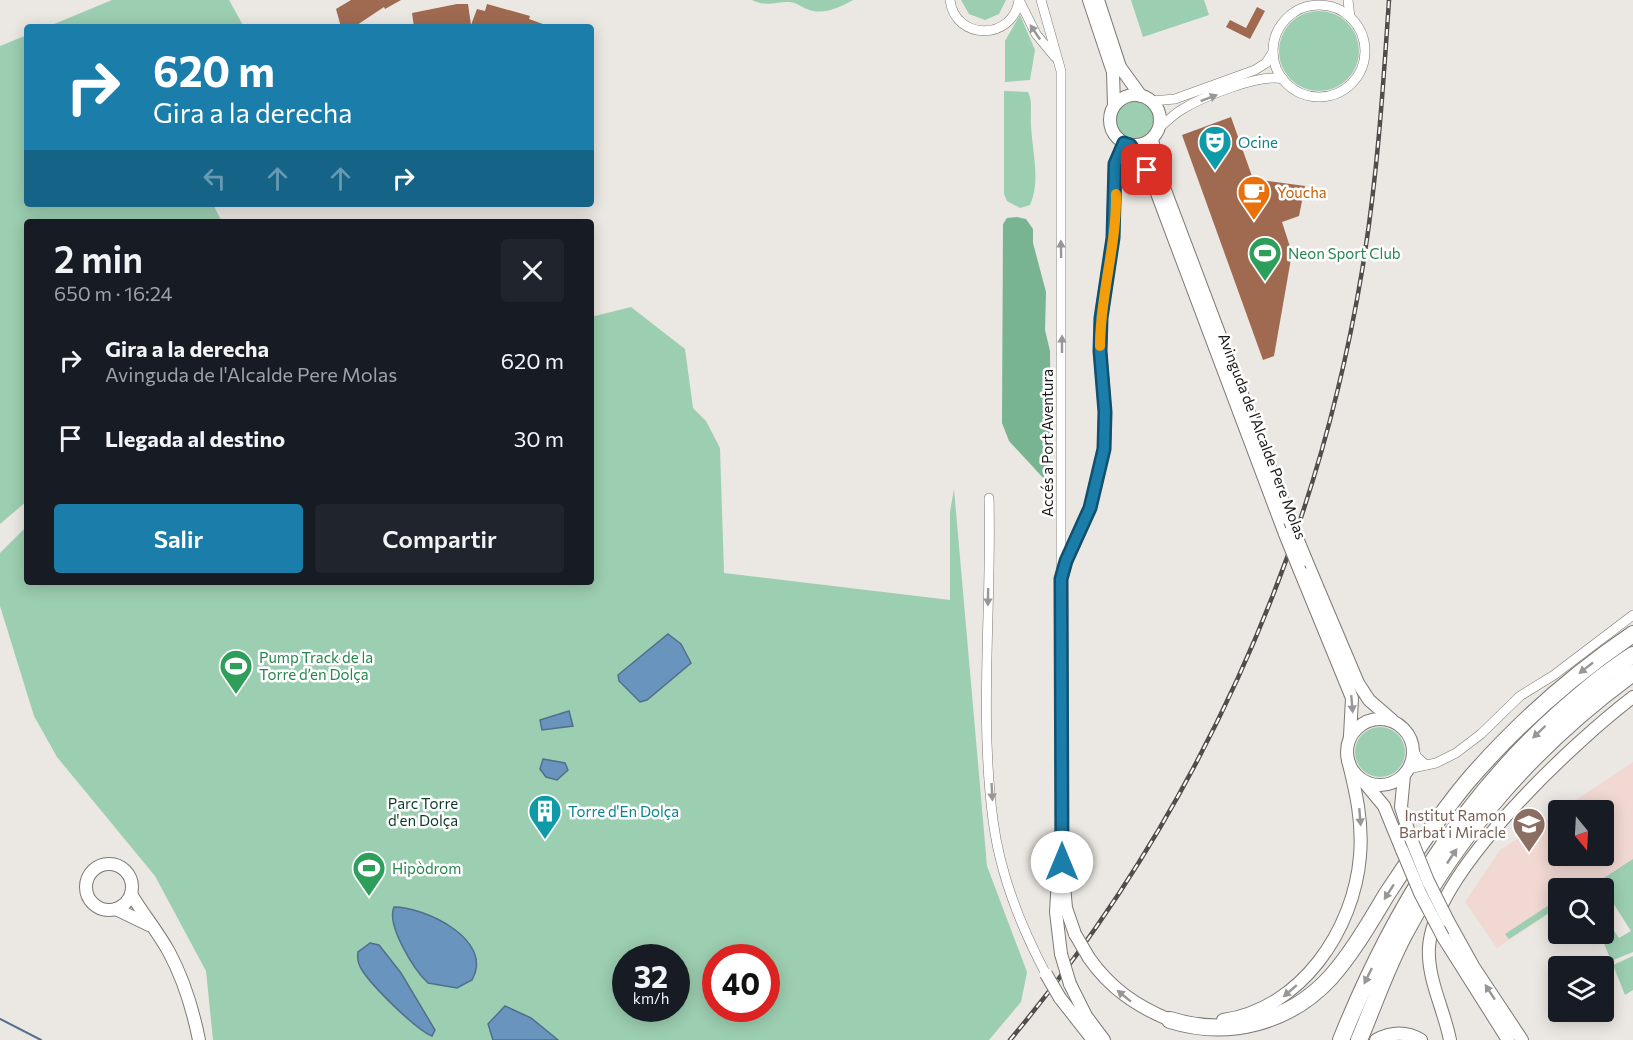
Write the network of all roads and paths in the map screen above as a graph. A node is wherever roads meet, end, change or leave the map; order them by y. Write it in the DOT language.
graph roads {
  1 [pos="950,0"];
  2 [pos="1019,0"];
  3 [pos="1041,0"];
  4 [pos="1089,0"];
  5 [pos="1098,0"];
  6 [pos="1297,0"];
  7 [pos="1348,0"];
  8 [pos="1310,3"];
  9 [pos="1327,3"];
  10 [pos="1295,12"];
  11 [pos="1350,17"];
  12 [pos="1274,52"];
  13 [pos="1058,61"];
  14 [pos="1283,79"];
  15 [pos="1147,98"];
  16 [pos="1114,106"];
  17 [pos="1159,128"];
  18 [pos="1152,139"];
  19 [pos="1127,144"];
  20 [pos="989,498"];
  21 [pos="1303,566"];
  22 [pos="1061,579"];
  23 [pos="1633,615"];
  24 [pos="1633,634"];
  25 [pos="1630,659"];
  26 [pos="1633,686"];
  27 [pos="1633,698"];
  28 [pos="1395,723"];
  29 [pos="1349,741"];
  30 [pos="1413,749"];
  31 [pos="1348,760"];
  32 [pos="1426,765"];
  33 [pos="1524,767"];
  34 [pos="1406,772"];
  35 [pos="1361,778"];
  36 [pos="1062,862"];
  37 [pos="132,894"];
  38 [pos="116,909"];
  39 [pos="149,925"];
  40 [pos="1046,974"];
  41 [pos="1060,998"];
  42 [pos="1170,1020"];
  43 [pos="199,1040"];
  44 [pos="1084,1040"];
  45 [pos="1093,1040"];
  46 [pos="1104,1040"];
  47 [pos="1341,1040"];
  48 [pos="1364,1040"];
  49 [pos="1421,1040"];
  50 [pos="1450,1040"];
  51 [pos="1508,1040"];
  52 [pos="1522,1040"];
  1 -- 2 [label="street"];
  13 -- 2 [label="street, one-way"];
  3 -- 13 [label="street, Accés a Port Aventura"];
  4 -- 16 [label="street"];
  5 -- 15 [label="street"];
  6 -- 10 [label="street"];
  7 -- 11 [label="street"];
  8 -- 9 [label="street"];
  8 -- 10 [label="street"];
  9 -- 11 [label="street"];
  10 -- 12 [label="street"];
  11 -- 14 [label="street"];
  12 -- 14 [label="street"];
  12 -- 15 [label="street"];
  22 -- 13 [label="street, Accés a Port Aventura, one-way"];
  17 -- 14 [label="street, one-way"];
  15 -- 16 [label="street"];
  15 -- 17 [label="street"];
  16 -- 19 [label="street"];
  17 -- 18 [label="street"];
  18 -- 19 [label="street"];
  18 -- 21 [label="street, Avinguda de l'Alcalde Pere Molas, bridge"];
  19 -- 21 [label="street, Avinguda de l'Alcalde Pere Molas, bridge"];
  19 -- 22 [label="street, Accés a Port Aventura"];
  20 -- 40 [label="street, one-way"];
  21 -- 28 [label="street, Avinguda de l'Alcalde Pere Molas"];
  21 -- 29 [label="street, Avinguda de l'Alcalde Pere Molas, one-way"];
  22 -- 36 [label="street, Accés a Port Aventura"];
  23 -- 32 [label="street"];
  24 -- 42 [label="highway, one-way"];
  25 -- 33 [label="highway"];
  25 -- 47 [label="highway, one-way"];
  26 -- 33 [label="highway"];
  27 -- 50 [label="street"];
  28 -- 29 [label="street"];
  28 -- 30 [label="street"];
  29 -- 31 [label="street"];
  30 -- 32 [label="street"];
  30 -- 34 [label="street"];
  31 -- 35 [label="street"];
  31 -- 42 [label="street, one-way"];
  32 -- 34 [label="street"];
  48 -- 33 [label="highway, one-way"];
  34 -- 35 [label="street"];
  52 -- 34 [label="street, one-way, bridge"];
  35 -- 51 [label="street, bridge"];
  42 -- 36 [label="street, Accés a Port Aventura, one-way, bridge"];
  36 -- 46 [label="street, bridge"];
  37 -- 38 [label="street"];
  37 -- 38 [label="street"];
  37 -- 39 [label="street"];
  38 -- 39 [label="street"];
  39 -- 43 [label="street"];
  40 -- 41 [label="street, bridge"];
  41 -- 44 [label="street"];
  41 -- 45 [label="street"];
  48 -- 49 [label="street"];
}
